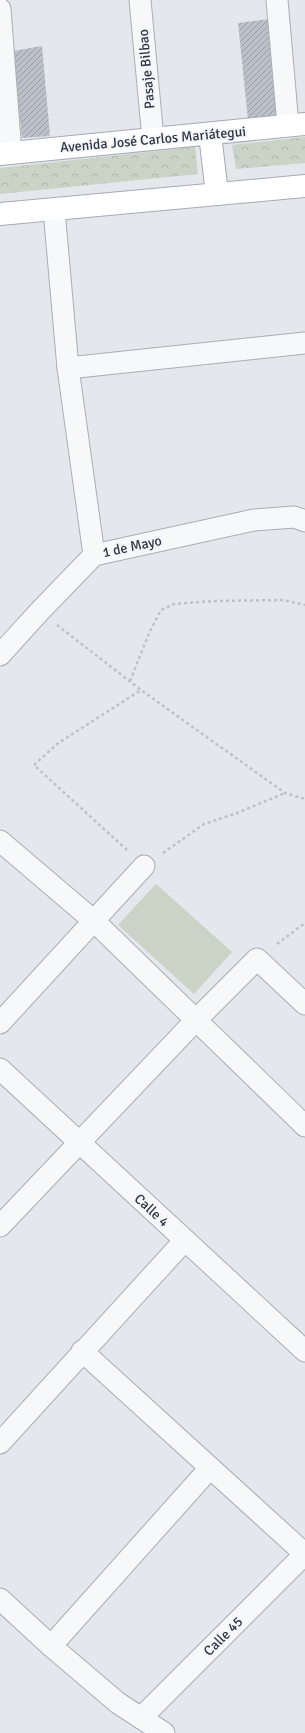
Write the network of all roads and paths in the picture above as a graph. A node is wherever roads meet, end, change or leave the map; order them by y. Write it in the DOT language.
graph roads {
  1 [pos="140,0"];
  2 [pos="277,0"];
  3 [pos="0,9"];
  4 [pos="297,125"];
  5 [pos="210,134"];
  6 [pos="153,139"];
  7 [pos="6,153"];
  8 [pos="305,186"];
  9 [pos="216,194"];
  10 [pos="54,210"];
  11 [pos="0,214"];
  12 [pos="305,343"];
  13 [pos="68,368"];
  14 [pos="305,521"];
  15 [pos="94,555"];
  16 [pos="305,605"];
  17 [pos="39,612"];
  18 [pos="0,655"];
  19 [pos="130,681"];
  20 [pos="141,690"];
  21 [pos="285,793"];
  22 [pos="305,799"];
  23 [pos="0,841"];
  24 [pos="144,866"];
  25 [pos="94,921"];
  26 [pos="305,923"];
  27 [pos="257,959"];
  28 [pos="305,1004"];
  29 [pos="196,1020"];
  30 [pos="0,1022"];
  31 [pos="0,1069"];
  32 [pos="305,1126"];
  33 [pos="79,1142"];
  34 [pos="0,1226"];
  35 [pos="185,1240"];
  36 [pos="305,1351"];
  37 [pos="82,1352"];
  38 [pos="1,1439"];
  39 [pos="210,1468"];
  40 [pos="305,1554"];
  41 [pos="0,1599"];
  42 [pos="51,1646"];
  43 [pos="141,1718"];
  44 [pos="164,1733"];
  1 -- 6 [label="street, Pasaje Bilbao"];
  2 -- 4 [label="street"];
  3 -- 7 [label="street"];
  4 -- 5 [label="main road, Avenida José Carlos Mariátegui"];
  5 -- 6 [label="main road, Avenida José Carlos Mariátegui"];
  5 -- 9 [label="main road"];
  6 -- 7 [label="main road, Avenida José Carlos Mariátegui"];
  8 -- 9 [label="main road"];
  9 -- 10 [label="main road"];
  10 -- 11 [label="main road"];
  10 -- 13 [label="street"];
  12 -- 13 [label="street"];
  13 -- 15 [label="street"];
  14 -- 15 [label="street, 1 de Mayo"];
  15 -- 17 [label="street, 1 de Mayo"];
  16 -- 19 [label="path"];
  17 -- 18 [label="street, 1 de Mayo"];
  17 -- 19 [label="path"];
  19 -- 20 [label="path"];
  20 -- 21 [label="path"];
  20 -- 24 [label="path"];
  21 -- 22 [label="path"];
  21 -- 24 [label="path"];
  23 -- 25 [label="street"];
  24 -- 25 [label="street"];
  25 -- 29 [label="street"];
  25 -- 30 [label="street"];
  26 -- 27 [label="path"];
  27 -- 28 [label="street"];
  27 -- 29 [label="street"];
  29 -- 32 [label="street"];
  29 -- 33 [label="street"];
  31 -- 33 [label="street, Calle 4"];
  33 -- 34 [label="street"];
  33 -- 35 [label="street, Calle 4"];
  35 -- 36 [label="street, Calle 4"];
  35 -- 37 [label="street"];
  37 -- 38 [label="street"];
  37 -- 39 [label="street"];
  39 -- 40 [label="street"];
  39 -- 42 [label="street"];
  40 -- 43 [label="street, Calle 45"];
  41 -- 42 [label="street"];
  42 -- 43 [label="street"];
  43 -- 44 [label="street"];
}
